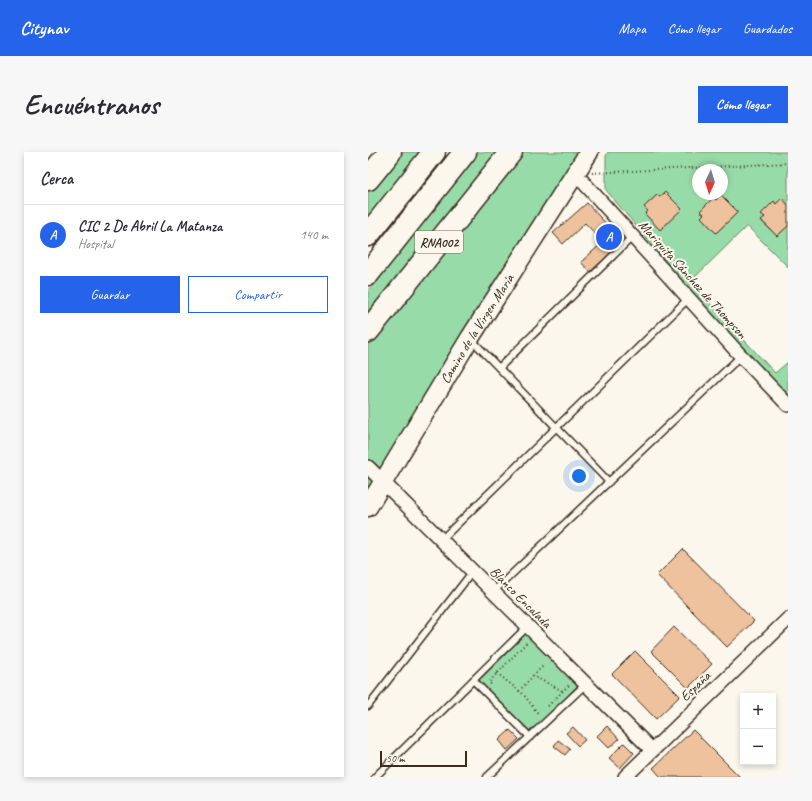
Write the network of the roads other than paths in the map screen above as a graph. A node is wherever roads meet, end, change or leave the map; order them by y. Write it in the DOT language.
graph roads {
  1 [pos="390,152"];
  2 [pos="434,152"];
  3 [pos="465,152"];
  4 [pos="511,152"];
  5 [pos="589,152"];
  6 [pos="575,173"];
  7 [pos="368,179"];
  8 [pos="368,235"];
  9 [pos="632,237"];
  10 [pos="368,274"];
  11 [pos="689,298"];
  12 [pos="368,331"];
  13 [pos="470,338"];
  14 [pos="741,356"];
  15 [pos="499,368"];
  16 [pos="788,405"];
  17 [pos="557,427"];
  18 [pos="368,467"];
  19 [pos="382,482"];
  20 [pos="609,482"];
  21 [pos="368,507"];
  22 [pos="441,540"];
  23 [pos="473,571"];
  24 [pos="493,592"];
  25 [pos="788,619"];
  26 [pos="528,626"];
  27 [pos="473,680"];
  28 [pos="583,681"];
  29 [pos="368,706"];
  30 [pos="530,737"];
  31 [pos="652,750"];
  32 [pos="375,777"];
  33 [pos="487,777"];
  34 [pos="625,777"];
  1 -- 7 [label="highway"];
  2 -- 8 [label="highway"];
  3 -- 10 [label="highway, RNA002"];
  4 -- 12 [label="highway, RNA002"];
  5 -- 6 [label="street, Camino de la Virgen María"];
  6 -- 9 [label="street, Mariquita Sánchez de Thompson"];
  6 -- 13 [label="street, Camino de la Virgen María"];
  9 -- 11 [label="street, Mariquita Sánchez de Thompson"];
  9 -- 15 [label="lane"];
  11 -- 14 [label="street, Mariquita Sánchez de Thompson"];
  11 -- 17 [label="lane"];
  13 -- 15 [label="lane"];
  13 -- 19 [label="street, Camino de la Virgen María"];
  14 -- 16 [label="street, Mariquita Sánchez de Thompson"];
  14 -- 20 [label="lane"];
  15 -- 17 [label="lane"];
  17 -- 20 [label="lane"];
  17 -- 22 [label="lane"];
  18 -- 19 [label="street, Blanco Encalada"];
  19 -- 21 [label="street, Camino de la Virgen María"];
  19 -- 22 [label="street, Blanco Encalada"];
  20 -- 24 [label="lane"];
  22 -- 23 [label="street, Blanco Encalada"];
  23 -- 24 [label="street, Blanco Encalada"];
  23 -- 29 [label="lane"];
  24 -- 26 [label="street, Blanco Encalada"];
  25 -- 31 [label="street, España"];
  26 -- 27 [label="lane"];
  26 -- 28 [label="street, Blanco Encalada"];
  27 -- 30 [label="lane"];
  27 -- 32 [label="lane"];
  28 -- 30 [label="lane"];
  28 -- 31 [label="street, Blanco Encalada"];
  30 -- 33 [label="lane"];
  31 -- 34 [label="street, España"];
}
